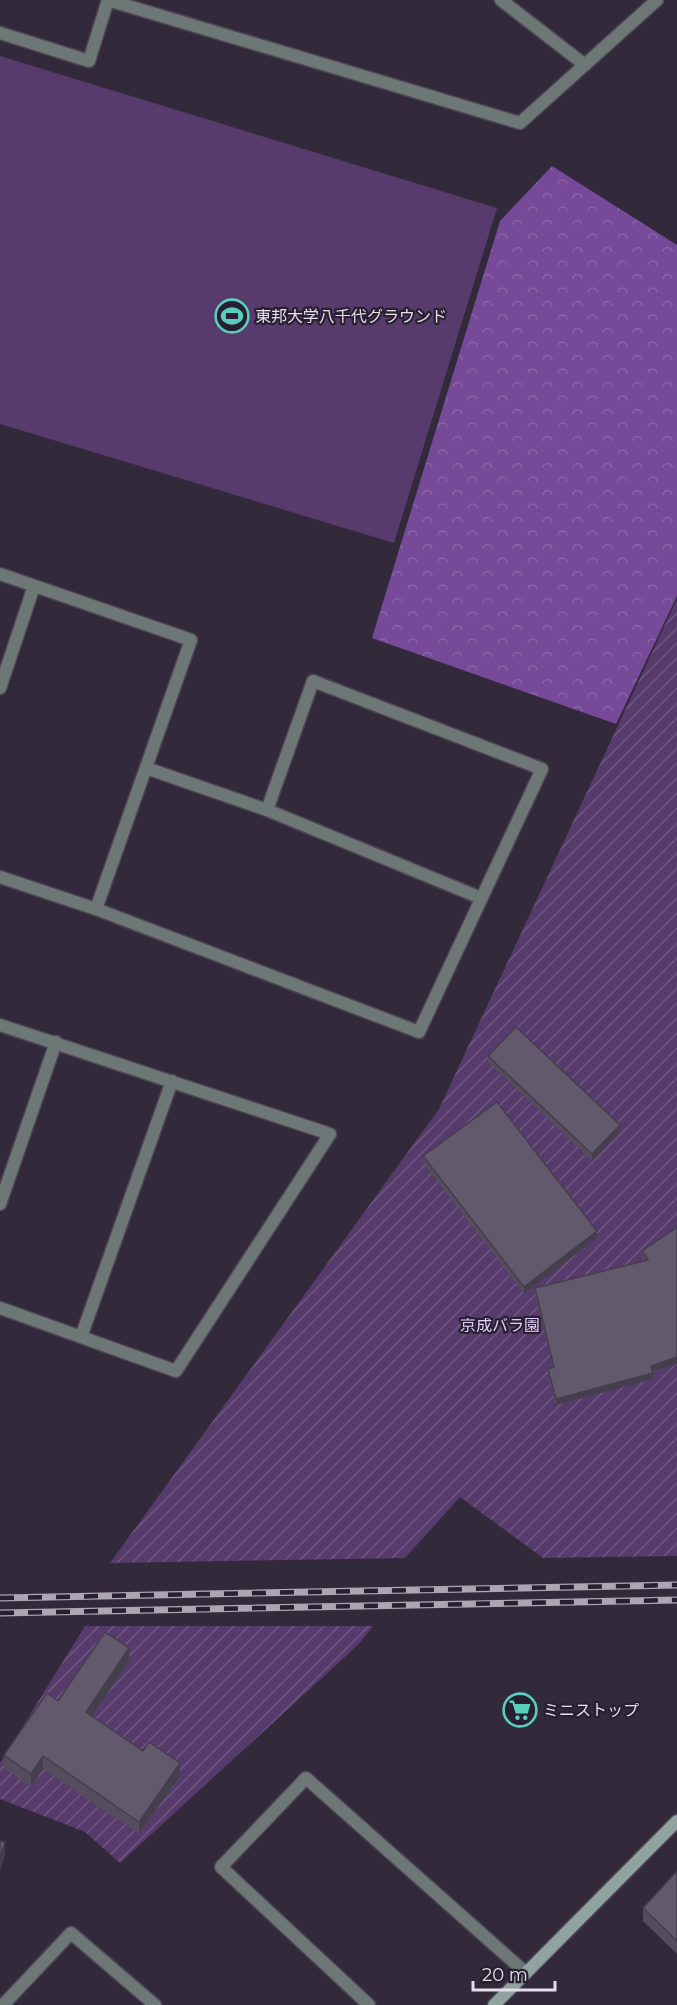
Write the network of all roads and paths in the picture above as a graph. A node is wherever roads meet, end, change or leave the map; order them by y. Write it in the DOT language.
graph roads {
  1 [pos="108,0"];
  2 [pos="501,0"];
  3 [pos="657,0"];
  4 [pos="0,33"];
  5 [pos="585,65"];
  6 [pos="0,574"];
  7 [pos="34,585"];
  8 [pos="0,688"];
  9 [pos="146,768"];
  10 [pos="267,810"];
  11 [pos="0,877"];
  12 [pos="481,898"];
  13 [pos="96,909"];
  14 [pos="0,1025"];
  15 [pos="56,1042"];
  16 [pos="172,1081"];
  17 [pos="0,1204"];
  18 [pos="0,1308"];
  19 [pos="81,1337"];
  20 [pos="677,1821"];
  21 [pos="526,1973"];
  22 [pos="3,2005"];
  23 [pos="155,2005"];
  24 [pos="369,2005"];
  25 [pos="494,2005"];
  1 -- 4 [label="street"];
  1 -- 5 [label="street"];
  2 -- 5 [label="street"];
  3 -- 5 [label="street"];
  6 -- 7 [label="street"];
  7 -- 8 [label="street"];
  7 -- 9 [label="street"];
  9 -- 10 [label="street"];
  9 -- 13 [label="street"];
  10 -- 12 [label="street"];
  10 -- 12 [label="street"];
  11 -- 13 [label="street"];
  12 -- 13 [label="street"];
  14 -- 15 [label="street"];
  15 -- 16 [label="street"];
  15 -- 17 [label="street"];
  16 -- 19 [label="street"];
  16 -- 19 [label="street"];
  18 -- 19 [label="street"];
  20 -- 21 [label="street"];
  21 -- 24 [label="street"];
  21 -- 25 [label="street"];
  22 -- 23 [label="street"];
}
